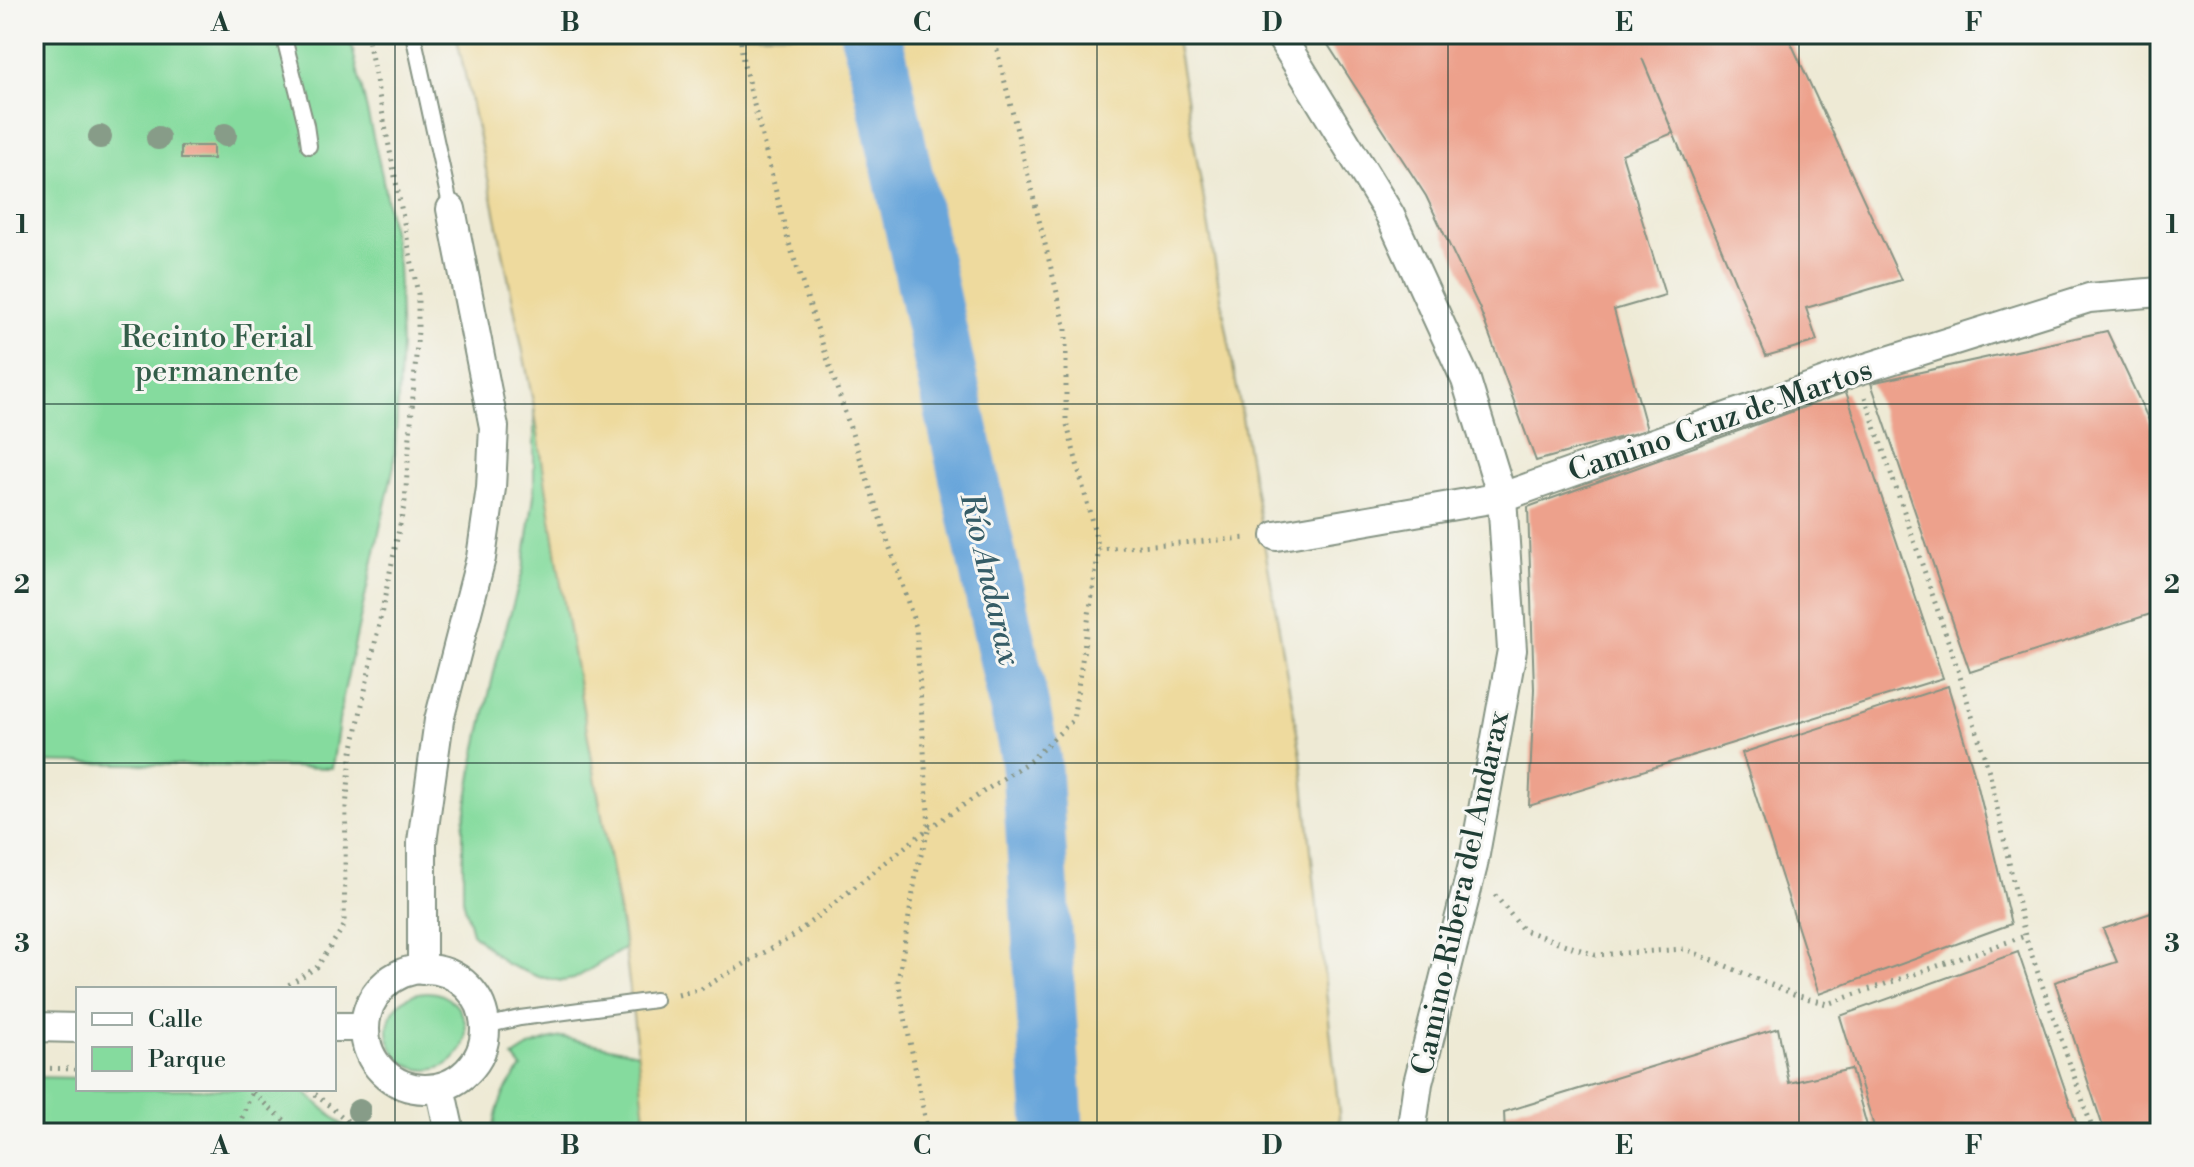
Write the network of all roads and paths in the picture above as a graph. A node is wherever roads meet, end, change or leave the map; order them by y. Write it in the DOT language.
graph roads {
  1 [pos="283,34"];
  2 [pos="367,34"];
  3 [pos="413,34"];
  4 [pos="740,34"];
  5 [pos="993,34"];
  6 [pos="1279,34"];
  7 [pos="309,146"];
  8 [pos="451,209"];
  9 [pos="2160,292"];
  10 [pos="1856,371"];
  11 [pos="1502,497"];
  12 [pos="1276,536"];
  13 [pos="1099,549"];
  14 [pos="929,828"];
  15 [pos="1473,865"];
  16 [pos="2025,936"];
  17 [pos="422,970"];
  18 [pos="285,987"];
  19 [pos="655,1000"];
  20 [pos="485,1026"];
  21 [pos="34,1027"];
  22 [pos="336,1027"];
  23 [pos="365,1027"];
  24 [pos="76,1028"];
  25 [pos="34,1068"];
  26 [pos="76,1069"];
  27 [pos="440,1087"];
  28 [pos="253,1091"];
  29 [pos="254,1091"];
  30 [pos="311,1091"];
  31 [pos="236,1133"];
  32 [pos="300,1133"];
  33 [pos="362,1133"];
  34 [pos="450,1133"];
  35 [pos="928,1133"];
  36 [pos="1411,1133"];
  37 [pos="2094,1133"];
  1 -- 7 [label="lane"];
  2 -- 18 [label="path"];
  3 -- 8 [label="lane"];
  4 -- 14 [label="path"];
  5 -- 13 [label="path"];
  6 -- 11 [label="street, Camino Ribera del Andarax"];
  8 -- 17 [label="street"];
  9 -- 10 [label="street, Camino Cruz de Martos"];
  10 -- 11 [label="street, Camino Cruz de Martos"];
  10 -- 16 [label="path"];
  11 -- 12 [label="street, Camino Cruz de Martos"];
  11 -- 15 [label="street, Camino Ribera del Andarax"];
  12 -- 13 [label="path"];
  13 -- 14 [label="path"];
  14 -- 19 [label="path"];
  14 -- 35 [label="path"];
  15 -- 16 [label="path"];
  15 -- 36 [label="street, Camino Ribera del Andarax"];
  16 -- 37 [label="path"];
  17 -- 20 [label="street"];
  17 -- 23 [label="street"];
  19 -- 20 [label="lane"];
  20 -- 27 [label="street"];
  21 -- 24 [label="street"];
  22 -- 23 [label="street"];
  23 -- 27 [label="street"];
  25 -- 26 [label="path"];
  27 -- 34 [label="street"];
  28 -- 31 [label="path"];
  29 -- 32 [label="path"];
  30 -- 33 [label="path"];
}
